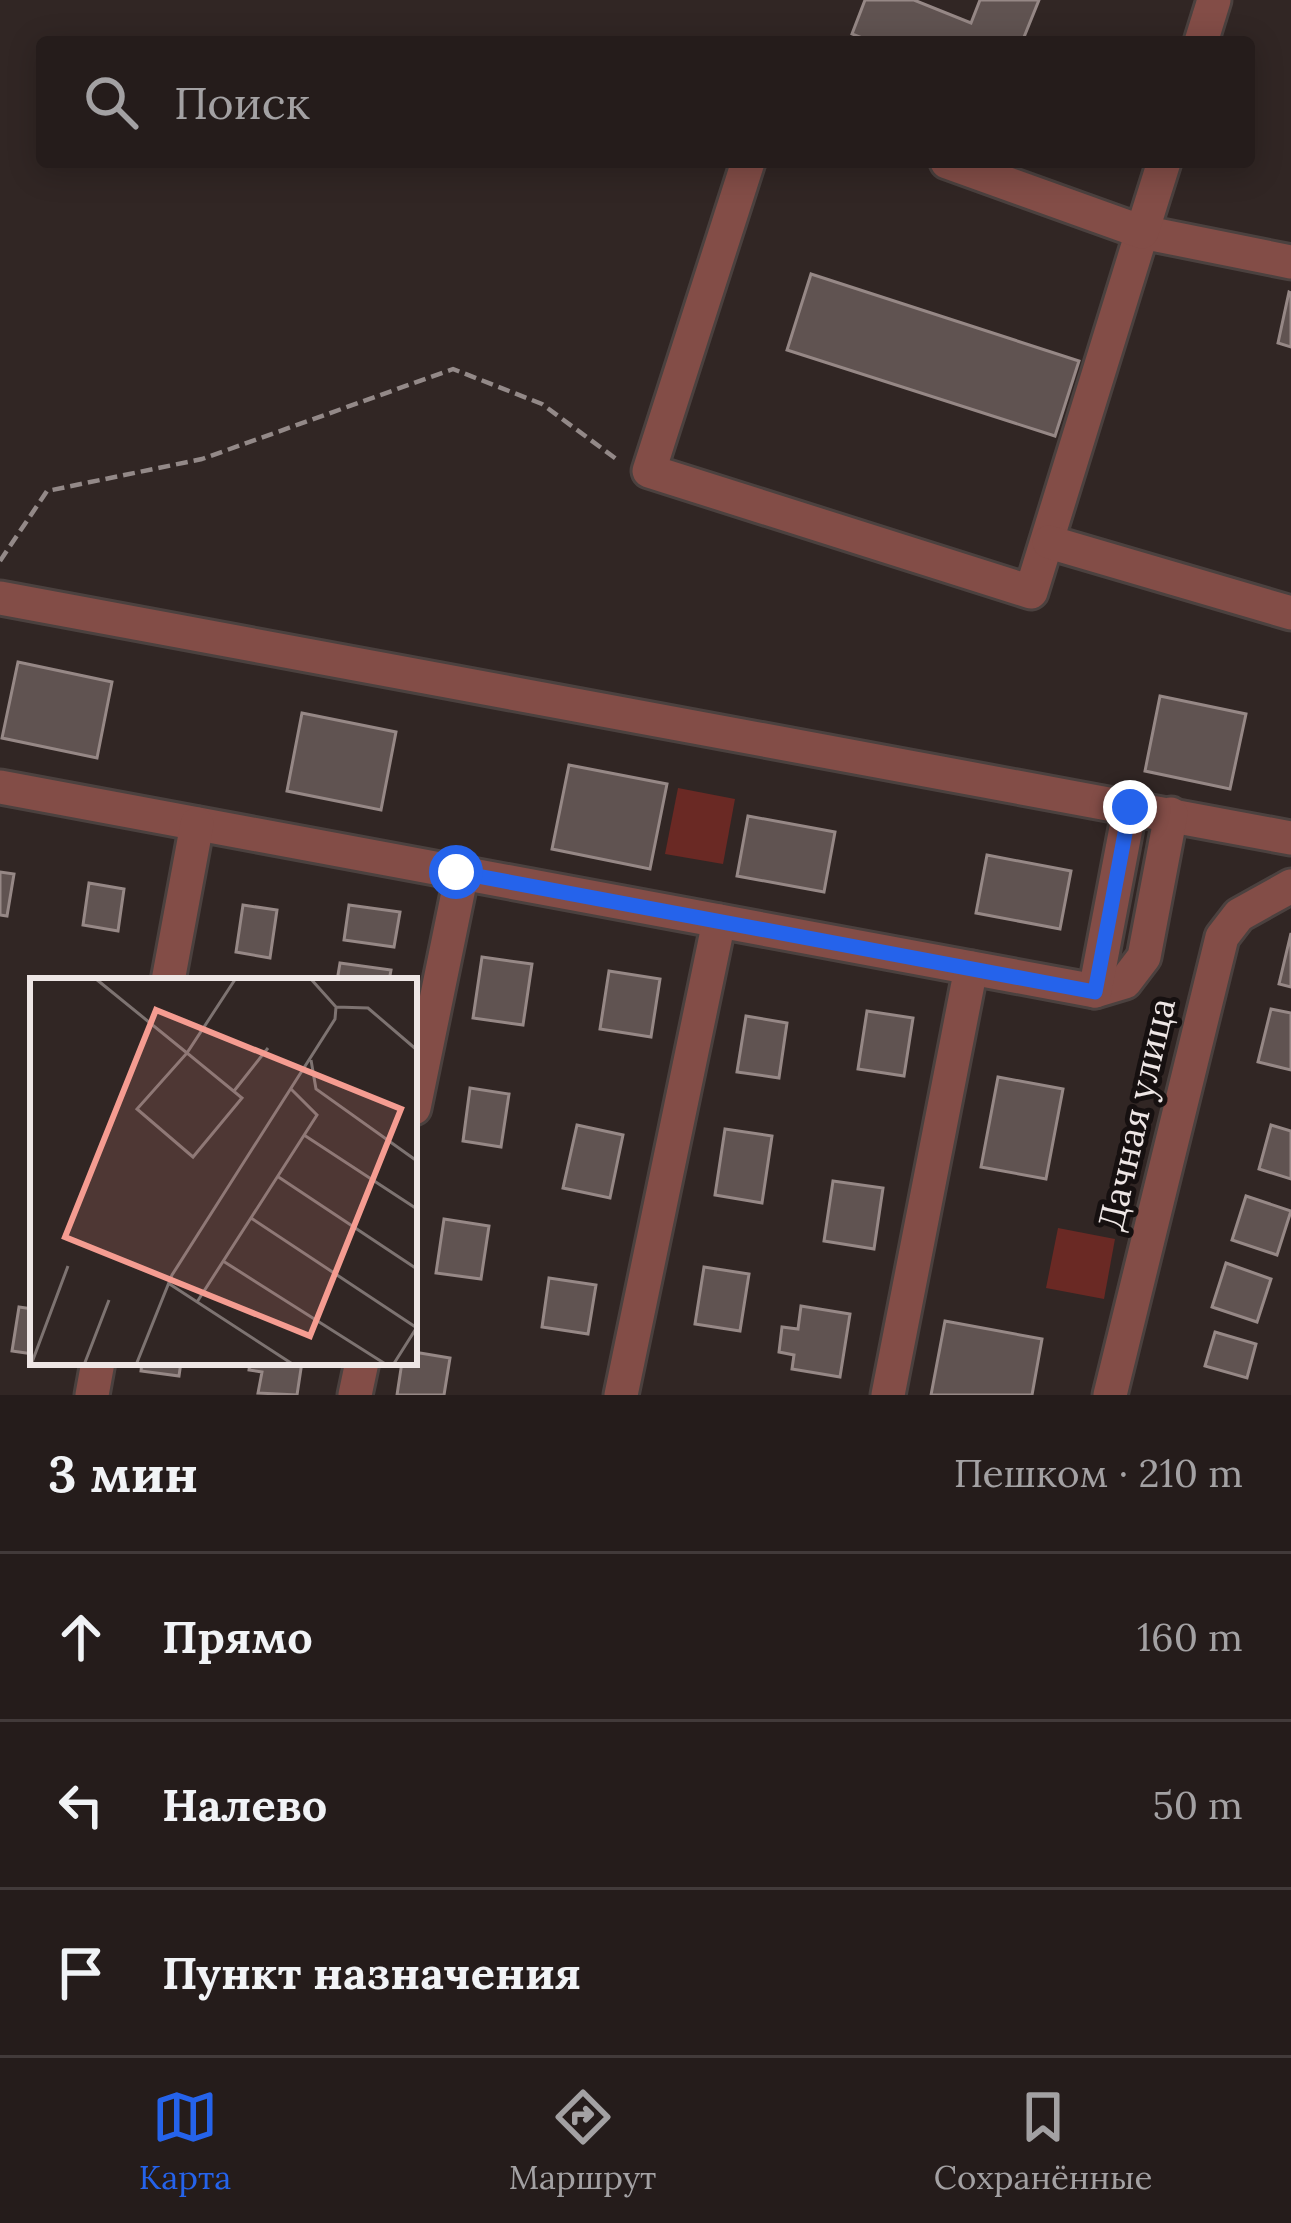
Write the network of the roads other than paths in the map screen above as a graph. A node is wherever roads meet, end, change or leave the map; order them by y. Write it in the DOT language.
graph roads {
  1 [pos="1214,0"];
  2 [pos="1203,36"];
  3 [pos="746,168"];
  4 [pos="964,168"];
  5 [pos="1162,168"];
  6 [pos="1142,232"];
  7 [pos="1291,262"];
  8 [pos="1049,542"];
  9 [pos="0,598"];
  10 [pos="1291,613"];
  11 [pos="0,787"];
  12 [pos="1130,807"];
  13 [pos="1171,814"];
  14 [pos="197,824"];
  15 [pos="1291,838"];
  16 [pos="462,873"];
  17 [pos="1291,886"];
  18 [pos="719,921"];
  19 [pos="971,968"];
  20 [pos="169,978"];
  21 [pos="1095,992"];
  22 [pos="417,1093"];
  23 [pos="97,1365"];
  24 [pos="361,1365"];
  25 [pos="92,1395"];
  26 [pos="356,1395"];
  27 [pos="621,1395"];
  28 [pos="888,1395"];
  29 [pos="1110,1395"];
  1 -- 2 [label="street"];
  3 -- 8 [label="street"];
  4 -- 6 [label="street"];
  5 -- 6 [label="street"];
  6 -- 7 [label="street"];
  6 -- 8 [label="street"];
  8 -- 10 [label="street"];
  9 -- 12 [label="street"];
  11 -- 14 [label="street"];
  12 -- 13 [label="street"];
  12 -- 21 [label="street"];
  13 -- 15 [label="street"];
  13 -- 21 [label="street"];
  14 -- 16 [label="street"];
  14 -- 20 [label="street"];
  16 -- 18 [label="street"];
  16 -- 22 [label="street"];
  17 -- 29 [label="street, Дачная улица"];
  18 -- 19 [label="street"];
  18 -- 27 [label="street"];
  19 -- 21 [label="street"];
  19 -- 28 [label="street"];
  23 -- 25 [label="street"];
  24 -- 26 [label="street"];
}
